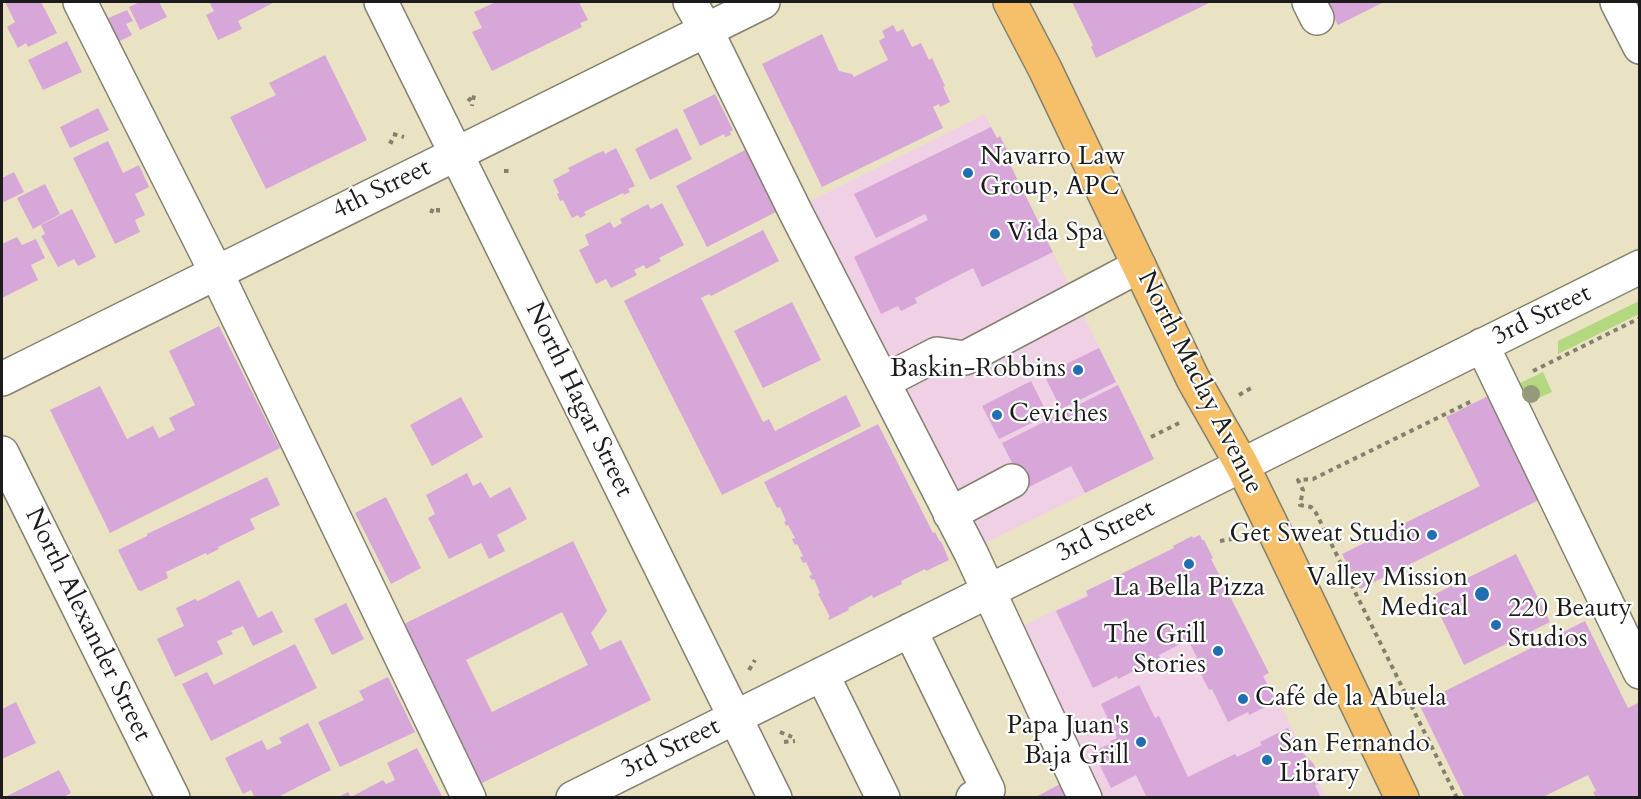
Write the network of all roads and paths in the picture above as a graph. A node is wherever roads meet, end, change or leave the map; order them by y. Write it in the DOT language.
graph roads {
  1 [pos="80,2"];
  2 [pos="381,2"];
  3 [pos="690,2"];
  4 [pos="763,2"];
  5 [pos="1010,2"];
  6 [pos="1617,2"];
  7 [pos="706,30"];
  8 [pos="1640,47"];
  9 [pos="393,134"];
  10 [pos="404,137"];
  11 [pos="456,154"];
  12 [pos="504,171"];
  13 [pos="512,171"];
  14 [pos="437,209"];
  15 [pos="431,213"];
  16 [pos="1139,266"];
  17 [pos="1640,267"];
  18 [pos="216,272"];
  19 [pos="1640,318"];
  20 [pos="1482,345"];
  21 [pos="2,379"];
  22 [pos="883,382"];
  23 [pos="1502,386"];
  24 [pos="1253,387"];
  25 [pos="1234,398"];
  26 [pos="1182,421"];
  27 [pos="1151,437"];
  28 [pos="2,453"];
  29 [pos="1242,465"];
  30 [pos="1012,481"];
  31 [pos="950,514"];
  32 [pos="1238,538"];
  33 [pos="1220,541"];
  34 [pos="989,591"];
  35 [pos="910,630"];
  36 [pos="1640,672"];
  37 [pos="822,674"];
  38 [pos="736,717"];
  39 [pos="780,732"];
  40 [pos="792,737"];
  41 [pos="173,798"];
  42 [pos="469,798"];
  43 [pos="573,798"];
  44 [pos="776,798"];
  45 [pos="883,798"];
  46 [pos="973,798"];
  47 [pos="1085,798"];
  48 [pos="1402,798"];
  49 [pos="1457,798"];
  1 -- 18 [label="street"];
  2 -- 11 [label="street, North Hagar Street"];
  3 -- 7 [label="street"];
  4 -- 7 [label="street, 4th Street"];
  5 -- 16 [label="main road, North Maclay Avenue"];
  6 -- 8 [label="street"];
  7 -- 11 [label="street, 4th Street"];
  7 -- 22 [label="street"];
  9 -- 10 [label="path"];
  11 -- 18 [label="street, 4th Street"];
  11 -- 38 [label="street, North Hagar Street"];
  12 -- 13 [label="path"];
  14 -- 15 [label="path"];
  16 -- 22 [label="street"];
  16 -- 29 [label="main road, North Maclay Avenue"];
  17 -- 20 [label="street, 3rd Street"];
  18 -- 21 [label="street, 4th Street"];
  18 -- 42 [label="street"];
  19 -- 23 [label="path"];
  20 -- 23 [label="street"];
  20 -- 29 [label="street, 3rd Street"];
  22 -- 31 [label="street"];
  23 -- 36 [label="street"];
  23 -- 49 [label="path"];
  24 -- 25 [label="path"];
  26 -- 27 [label="path"];
  28 -- 41 [label="street, North Alexander Street"];
  29 -- 34 [label="street, 3rd Street"];
  29 -- 48 [label="main road, North Maclay Avenue"];
  30 -- 31 [label="street"];
  31 -- 34 [label="street"];
  32 -- 33 [label="path"];
  34 -- 35 [label="street, 3rd Street"];
  34 -- 47 [label="street"];
  35 -- 37 [label="street, 3rd Street"];
  35 -- 46 [label="street"];
  37 -- 38 [label="street, 3rd Street"];
  37 -- 45 [label="street"];
  38 -- 43 [label="street, 3rd Street"];
  38 -- 44 [label="street, North Hagar Street"];
  39 -- 40 [label="path"];
}
